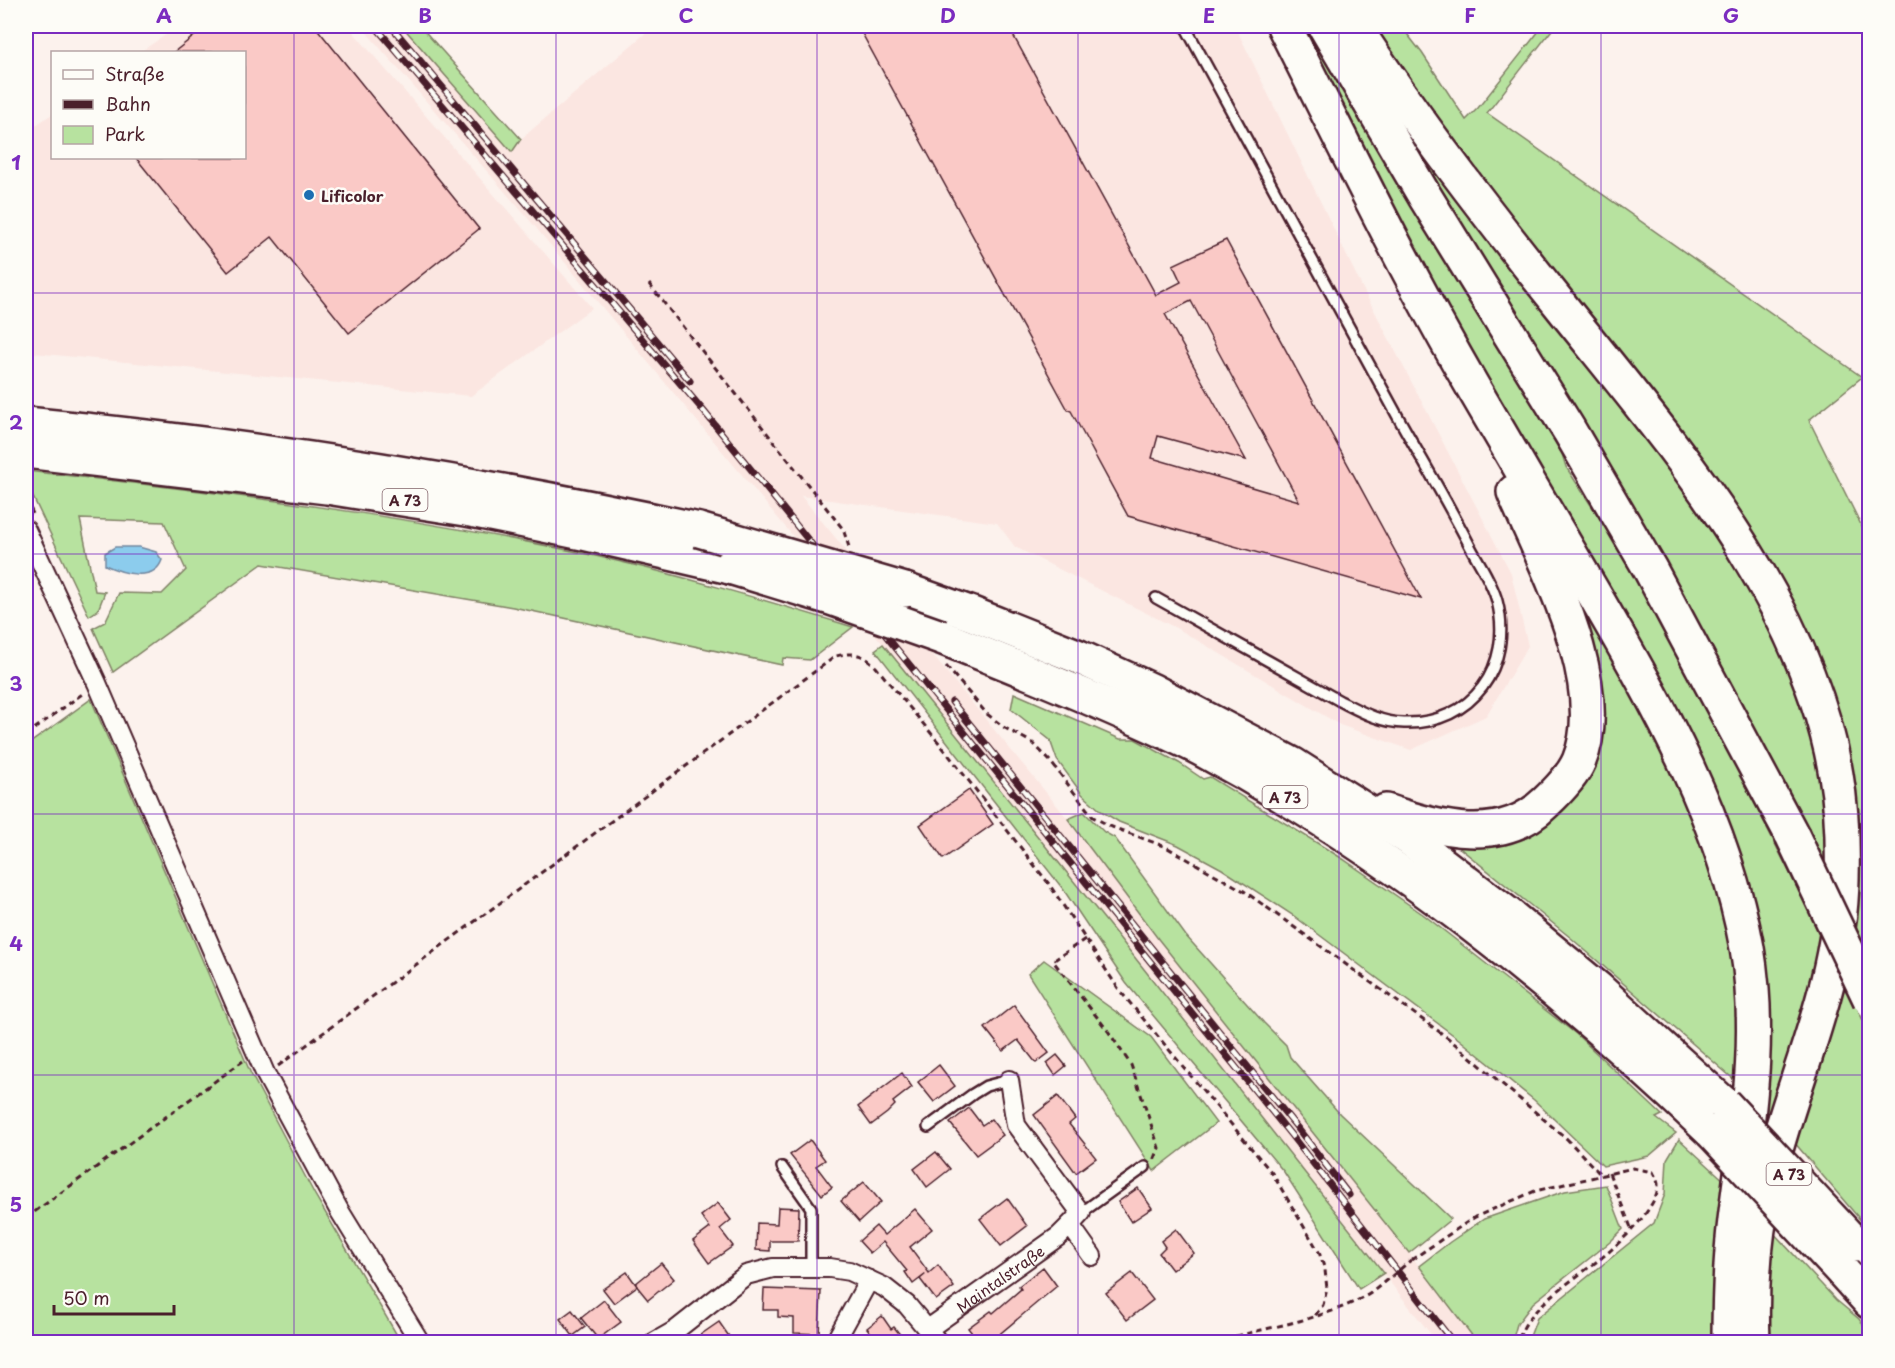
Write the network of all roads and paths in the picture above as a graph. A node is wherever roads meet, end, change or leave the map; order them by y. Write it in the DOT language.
graph roads {
  1 [pos="1185,26"];
  2 [pos="1284,26"];
  3 [pos="1325,26"];
  4 [pos="1354,26"];
  5 [pos="649,284"];
  6 [pos="1456,358"];
  7 [pos="26,424"];
  8 [pos="26,451"];
  9 [pos="26,499"];
  10 [pos="30,525"];
  11 [pos="852,555"];
  12 [pos="1156,598"];
  13 [pos="942,649"];
  14 [pos="97,683"];
  15 [pos="26,735"];
  16 [pos="1336,793"];
  17 [pos="1085,939"];
  18 [pos="1869,999"];
  19 [pos="256,1052"];
  20 [pos="273,1066"];
  21 [pos="1009,1080"];
  22 [pos="1718,1118"];
  23 [pos="928,1127"];
  24 [pos="782,1167"];
  25 [pos="1145,1167"];
  26 [pos="1609,1173"];
  27 [pos="1601,1175"];
  28 [pos="26,1218"];
  29 [pos="1076,1219"];
  30 [pos="1632,1230"];
  31 [pos="1092,1256"];
  32 [pos="1856,1259"];
  33 [pos="811,1268"];
  34 [pos="869,1280"];
  35 [pos="1869,1302"];
  36 [pos="1313,1318"];
  37 [pos="933,1336"];
  38 [pos="420,1342"];
  39 [pos="654,1342"];
  40 [pos="835,1342"];
  41 [pos="1216,1342"];
  42 [pos="1519,1342"];
  43 [pos="1729,1342"];
  44 [pos="1753,1342"];
  1 -- 12 [label="lane"];
  2 -- 6 [label="highway"];
  3 -- 18 [label="highway, bridge"];
  4 -- 44 [label="highway"];
  5 -- 11 [label="path"];
  6 -- 16 [label="highway"];
  6 -- 43 [label="highway"];
  7 -- 16 [label="highway, A 73, bridge"];
  8 -- 13 [label="highway, A 73, bridge"];
  9 -- 10 [label="path"];
  10 -- 14 [label="street"];
  13 -- 22 [label="highway, A 73"];
  13 -- 27 [label="path"];
  14 -- 15 [label="path"];
  14 -- 19 [label="street"];
  16 -- 22 [label="highway, A 73"];
  17 -- 20 [label="path"];
  17 -- 25 [label="path"];
  17 -- 36 [label="path"];
  19 -- 20 [label="street"];
  19 -- 28 [label="path"];
  20 -- 38 [label="street"];
  21 -- 23 [label="lane"];
  21 -- 29 [label="street"];
  22 -- 32 [label="highway, A 73, bridge"];
  24 -- 33 [label="lane"];
  25 -- 29 [label="lane"];
  26 -- 27 [label="path"];
  26 -- 30 [label="path"];
  26 -- 30 [label="path"];
  27 -- 36 [label="path, bridge"];
  29 -- 31 [label="street"];
  29 -- 37 [label="street, Maintalstraße"];
  30 -- 42 [label="path"];
  32 -- 35 [label="highway, A 73"];
  33 -- 34 [label="street"];
  33 -- 39 [label="street"];
  34 -- 37 [label="street"];
  34 -- 40 [label="street"];
  36 -- 41 [label="path"];
}
